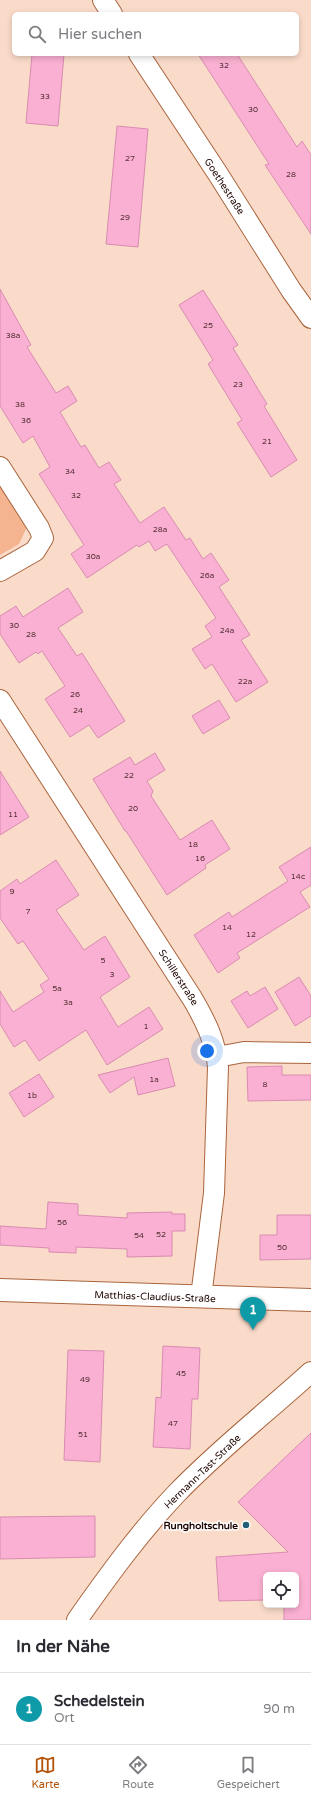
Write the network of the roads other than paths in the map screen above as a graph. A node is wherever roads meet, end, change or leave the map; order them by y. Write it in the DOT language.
graph roads {
  1 [pos="103,0"];
  2 [pos="111,12"];
  3 [pos="140,56"];
  4 [pos="311,318"];
  5 [pos="0,467"];
  6 [pos="0,571"];
  7 [pos="0,700"];
  8 [pos="311,1053"];
  9 [pos="217,1057"];
  10 [pos="0,1290"];
  11 [pos="201,1297"];
  12 [pos="311,1300"];
  13 [pos="311,1372"];
  14 [pos="77,1620"];
  1 -- 2 [label="street"];
  3 -- 4 [label="street, Goethestraße"];
  5 -- 6 [label="street"];
  7 -- 9 [label="street, Schillerstraße"];
  8 -- 9 [label="street"];
  9 -- 11 [label="street, Schillerstraße"];
  10 -- 11 [label="street, Matthias-Claudius-Straße"];
  11 -- 12 [label="street, Matthias-Claudius-Straße"];
  13 -- 14 [label="street, Hermann-Tast-Straße"];
}
